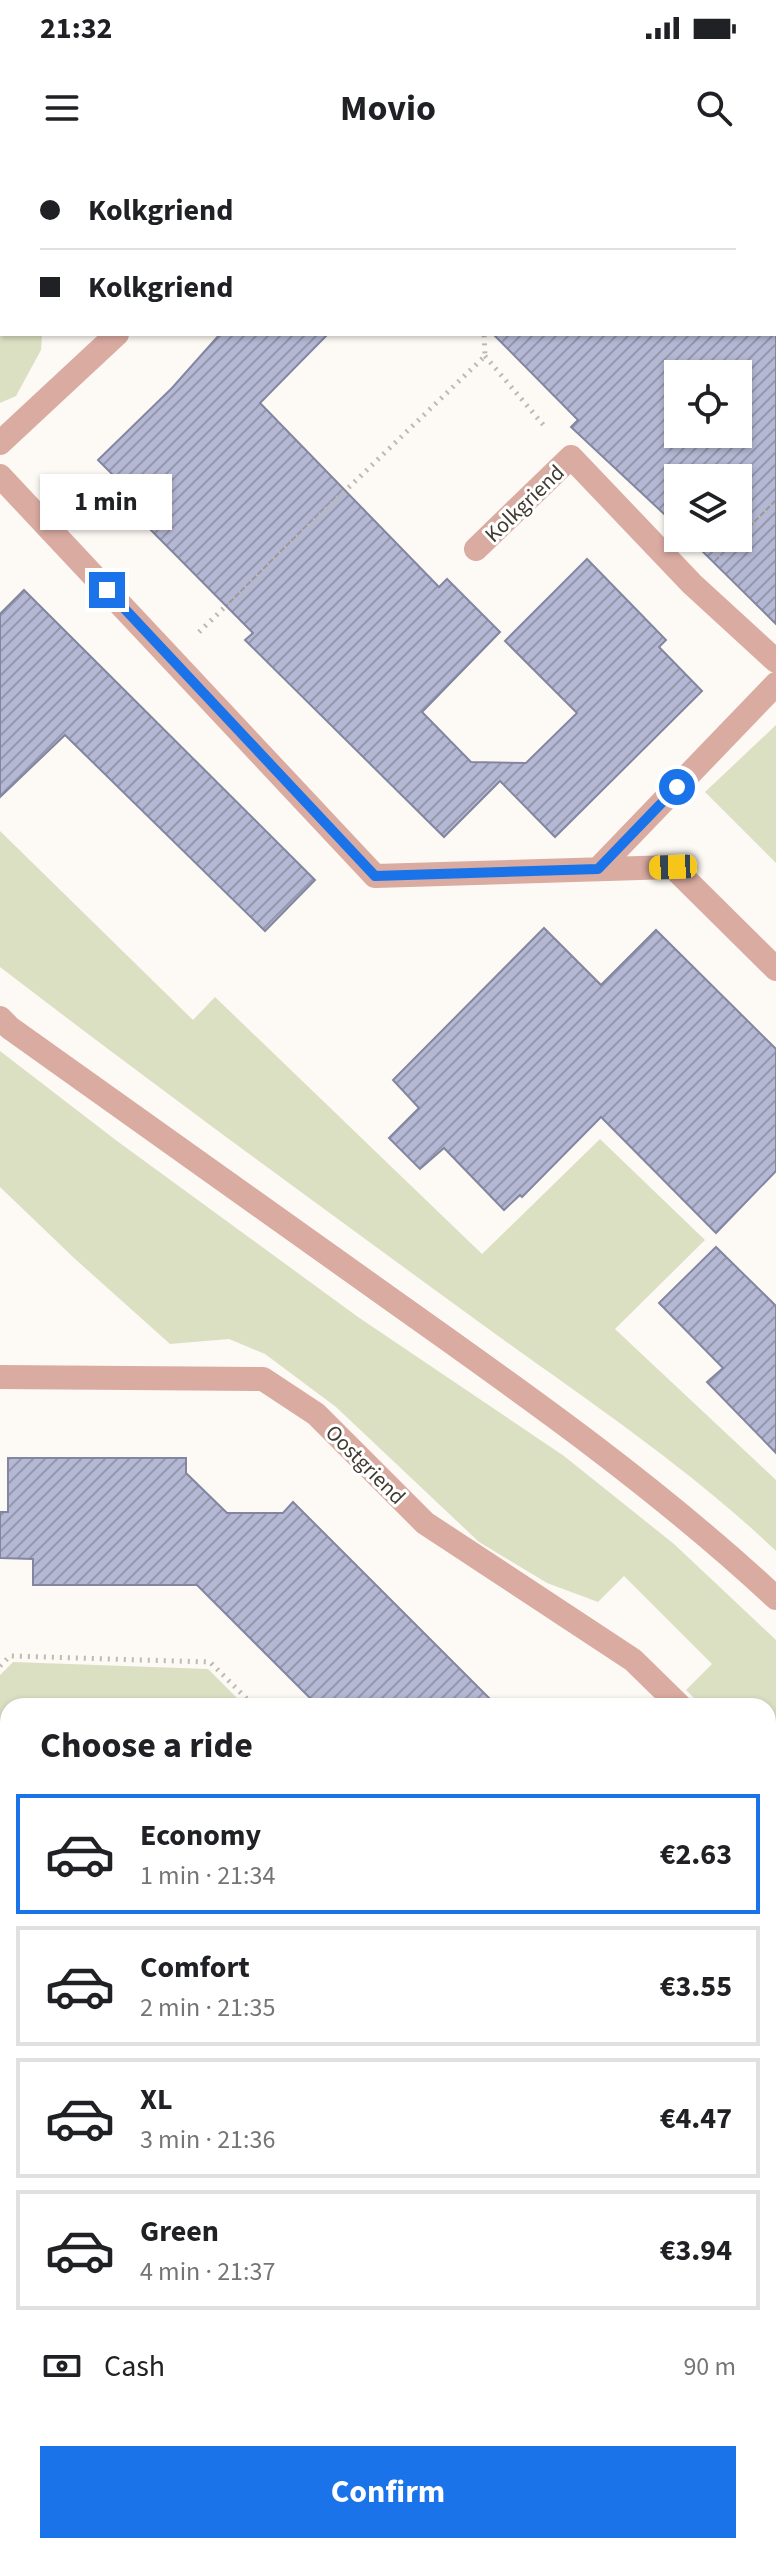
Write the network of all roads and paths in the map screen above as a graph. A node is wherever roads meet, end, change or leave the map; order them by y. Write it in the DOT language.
graph roads {
  1 [pos="115,336"];
  2 [pos="484,336"];
  3 [pos="485,356"];
  4 [pos="0,443"];
  5 [pos="571,457"];
  6 [pos="0,476"];
  7 [pos="776,502"];
  8 [pos="476,549"];
  9 [pos="692,584"];
  10 [pos="172,658"];
  11 [pos="776,661"];
  12 [pos="776,684"];
  13 [pos="598,869"];
  14 [pos="776,969"];
  15 [pos="0,1018"];
  16 [pos="0,1377"];
  17 [pos="776,1598"];
  18 [pos="0,1666"];
  19 [pos="246,1698"];
  20 [pos="672,1698"];
  1 -- 4 [label="street"];
  2 -- 3 [label="path"];
  3 -- 5 [label="path"];
  3 -- 10 [label="path"];
  5 -- 8 [label="street, Kolkgriend"];
  5 -- 9 [label="street, Kolkgriend"];
  6 -- 10 [label="street"];
  7 -- 9 [label="path"];
  9 -- 11 [label="street, Kolkgriend"];
  10 -- 13 [label="street"];
  12 -- 13 [label="street"];
  13 -- 14 [label="street"];
  15 -- 17 [label="street"];
  16 -- 20 [label="street, Oostgriend"];
  18 -- 19 [label="path"];
}
